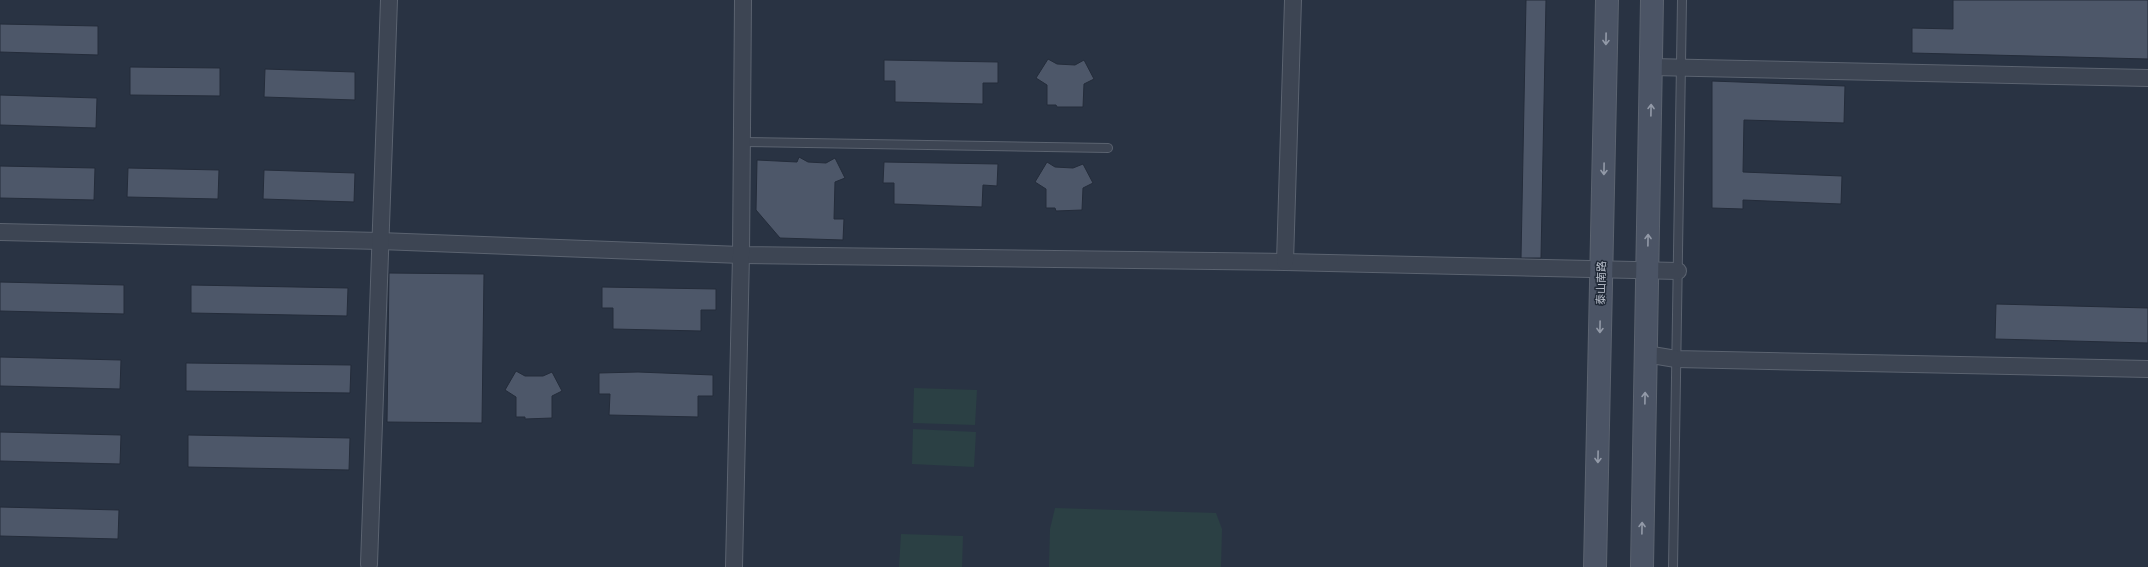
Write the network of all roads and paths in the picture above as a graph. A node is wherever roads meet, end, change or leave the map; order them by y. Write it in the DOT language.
graph roads {
  1 [pos="389,0"];
  2 [pos="743,0"];
  3 [pos="1293,0"];
  4 [pos="1607,0"];
  5 [pos="1652,0"];
  6 [pos="1682,0"];
  7 [pos="1680,66"];
  8 [pos="1652,67"];
  9 [pos="2148,78"];
  10 [pos="742,142"];
  11 [pos="1108,148"];
  12 [pos="0,232"];
  13 [pos="380,241"];
  14 [pos="741,255"];
  15 [pos="1286,262"];
  16 [pos="1602,269"];
  17 [pos="1648,270"];
  18 [pos="1678,271"];
  19 [pos="1646,354"];
  20 [pos="1676,359"];
  21 [pos="2148,369"];
  22 [pos="369,564"];
  23 [pos="734,567"];
  24 [pos="1595,567"];
  25 [pos="1642,567"];
  26 [pos="1673,567"];
  1 -- 13 [label="street"];
  2 -- 10 [label="street"];
  3 -- 15 [label="street"];
  4 -- 16 [label="street, 泰山南路, one-way"];
  5 -- 8 [label="street"];
  6 -- 7 [label="lane"];
  7 -- 8 [label="street"];
  7 -- 9 [label="street"];
  7 -- 18 [label="lane"];
  17 -- 8 [label="street, one-way"];
  10 -- 11 [label="lane"];
  10 -- 14 [label="street"];
  12 -- 13 [label="street"];
  13 -- 14 [label="street"];
  13 -- 22 [label="street"];
  14 -- 15 [label="street"];
  14 -- 23 [label="street"];
  15 -- 16 [label="street"];
  16 -- 17 [label="street"];
  16 -- 24 [label="street, 泰山南路, one-way"];
  17 -- 18 [label="street"];
  17 -- 19 [label="street"];
  18 -- 20 [label="lane"];
  19 -- 20 [label="street"];
  25 -- 19 [label="street, one-way"];
  20 -- 21 [label="street"];
  20 -- 26 [label="lane"];
}
